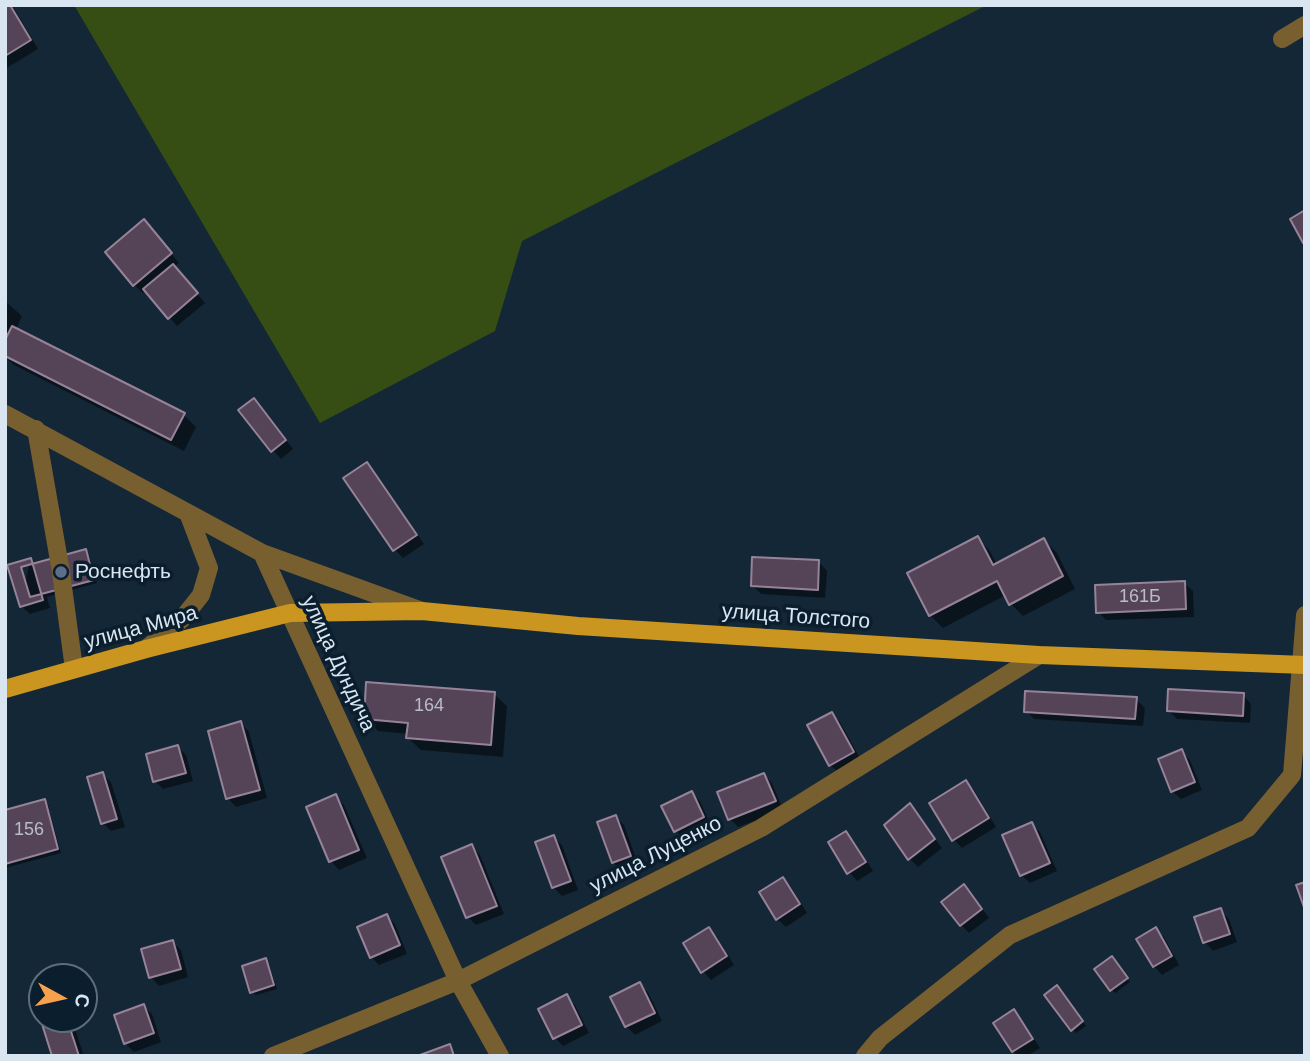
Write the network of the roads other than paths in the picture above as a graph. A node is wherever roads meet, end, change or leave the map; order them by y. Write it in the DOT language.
graph roads {
  1 [pos="1305,25"];
  2 [pos="1282,39"];
  3 [pos="5,414"];
  4 [pos="36,429"];
  5 [pos="188,513"];
  6 [pos="262,553"];
  7 [pos="422,611"];
  8 [pos="290,612"];
  9 [pos="1305,615"];
  10 [pos="146,649"];
  11 [pos="1039,655"];
  12 [pos="1302,665"];
  13 [pos="74,669"];
  14 [pos="5,689"];
  15 [pos="458,981"];
  16 [pos="273,1056"];
  17 [pos="500,1056"];
  18 [pos="866,1056"];
  1 -- 2 [label="street"];
  3 -- 4 [label="street"];
  4 -- 5 [label="street"];
  4 -- 13 [label="street"];
  5 -- 6 [label="street"];
  5 -- 10 [label="street"];
  6 -- 7 [label="street"];
  6 -- 8 [label="street, улица Дундича"];
  7 -- 8 [label="main road, улица Толстого"];
  7 -- 11 [label="main road, улица Толстого"];
  8 -- 10 [label="main road, улица Мира"];
  8 -- 15 [label="street, улица Дундича"];
  9 -- 12 [label="street"];
  10 -- 13 [label="main road, улица Мира"];
  11 -- 12 [label="main road, улица Толстого"];
  11 -- 15 [label="street, улица Луценко"];
  12 -- 18 [label="street"];
  13 -- 14 [label="main road, улица Мира"];
  15 -- 16 [label="street, улица Луценко"];
  15 -- 17 [label="street, улица Дундича"];
}
